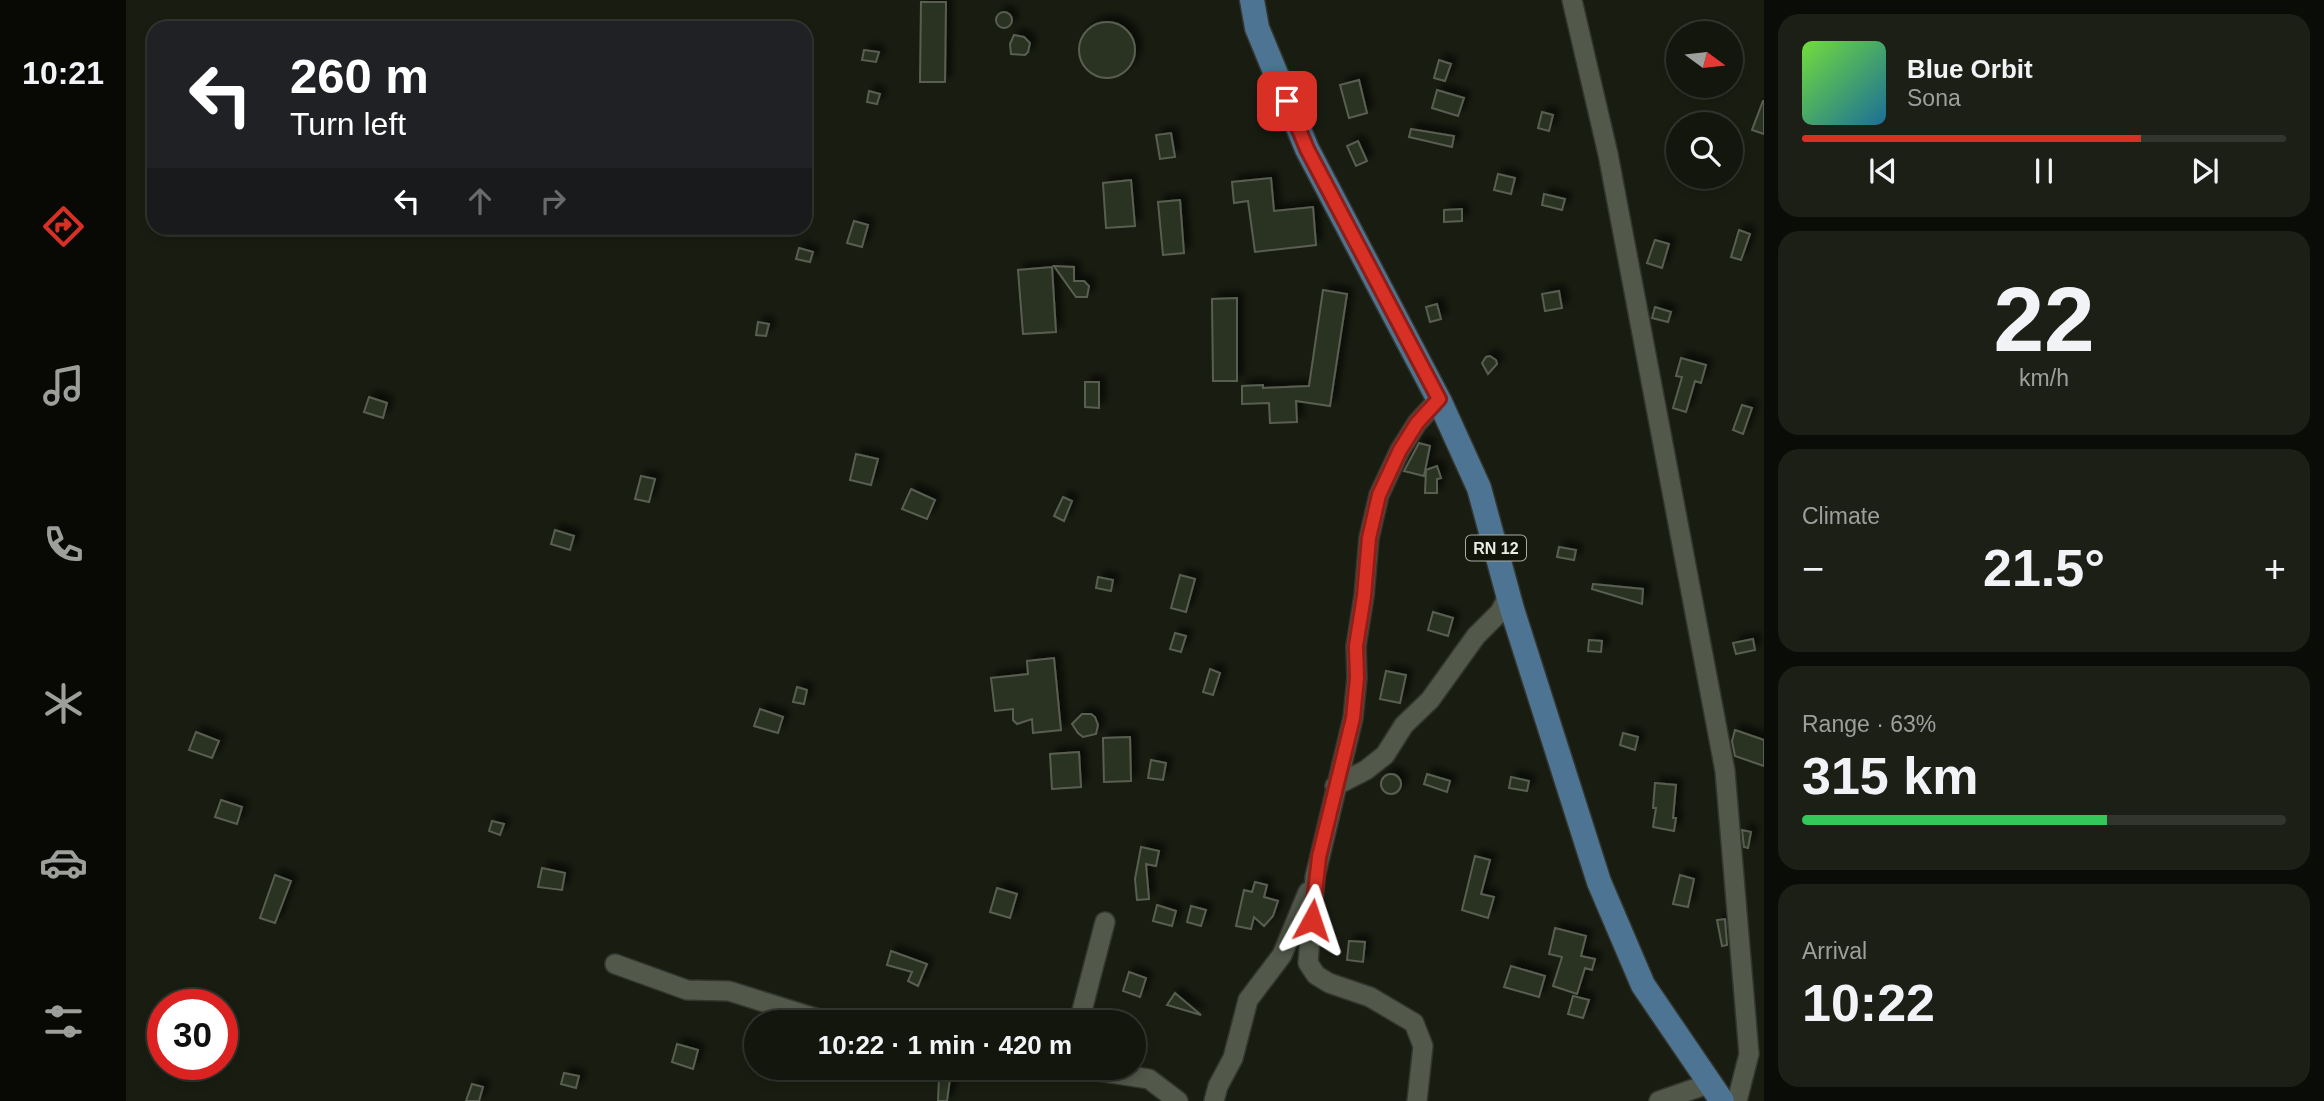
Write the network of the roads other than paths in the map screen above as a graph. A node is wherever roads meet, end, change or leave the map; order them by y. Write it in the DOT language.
graph roads {
  1 [pos="1252,0"];
  2 [pos="1572,0"];
  3 [pos="1439,399"];
  4 [pos="1509,595"];
  5 [pos="1335,786"];
  6 [pos="1315,877"];
  7 [pos="1105,922"];
  8 [pos="615,964"];
  9 [pos="790,1010"];
  10 [pos="1082,1010"];
  11 [pos="1146,1078"];
  12 [pos="1717,1092"];
  13 [pos="1178,1101"];
  14 [pos="1214,1101"];
  15 [pos="1416,1101"];
  16 [pos="1659,1101"];
  17 [pos="1737,1101"];
  1 -- 3 [label="main road, RN 12"];
  2 -- 17 [label="street"];
  3 -- 4 [label="main road, RN 12"];
  3 -- 5 [label="street"];
  4 -- 5 [label="street"];
  4 -- 12 [label="main road, RN 12"];
  5 -- 6 [label="street"];
  6 -- 14 [label="street"];
  6 -- 15 [label="street"];
  7 -- 10 [label="street"];
  8 -- 9 [label="street"];
  11 -- 13 [label="street"];
  12 -- 16 [label="street"];
}
